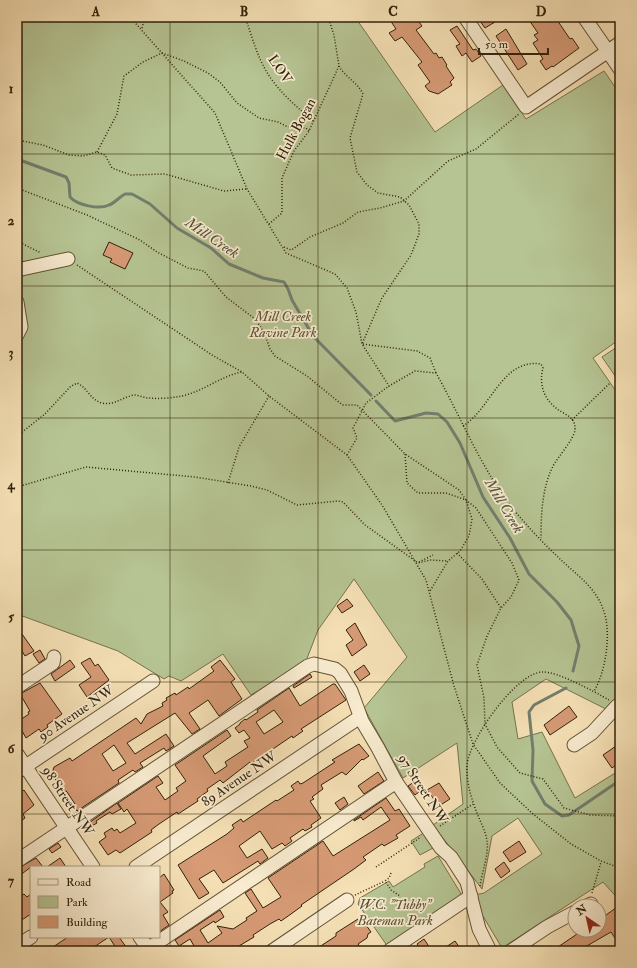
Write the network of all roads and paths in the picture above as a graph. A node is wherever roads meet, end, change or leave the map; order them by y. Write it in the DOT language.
graph roads {
  1 [pos="130,17"];
  2 [pos="146,17"];
  3 [pos="245,17"];
  4 [pos="328,17"];
  5 [pos="465,17"];
  6 [pos="584,17"];
  7 [pos="142,28"];
  8 [pos="620,43"];
  9 [pos="608,51"];
  10 [pos="162,53"];
  11 [pos="339,66"];
  12 [pos="620,70"];
  13 [pos="526,107"];
  14 [pos="313,121"];
  15 [pos="309,131"];
  16 [pos="17,140"];
  17 [pos="96,152"];
  18 [pos="17,188"];
  19 [pos="247,189"];
  20 [pos="404,201"];
  21 [pos="270,224"];
  22 [pos="17,241"];
  23 [pos="282,247"];
  24 [pos="47,254"];
  25 [pos="68,259"];
  26 [pos="17,270"];
  27 [pos="17,302"];
  28 [pos="17,334"];
  29 [pos="362,344"];
  30 [pos="242,372"];
  31 [pos="436,373"];
  32 [pos="610,384"];
  33 [pos="389,386"];
  34 [pos="269,396"];
  35 [pos="363,410"];
  36 [pos="572,420"];
  37 [pos="463,427"];
  38 [pos="17,436"];
  39 [pos="405,454"];
  40 [pos="347,455"];
  41 [pos="228,483"];
  42 [pos="17,487"];
  43 [pos="466,500"];
  44 [pos="541,538"];
  45 [pos="458,553"];
  46 [pos="433,555"];
  47 [pos="448,561"];
  48 [pos="418,563"];
  49 [pos="430,591"];
  50 [pos="501,608"];
  51 [pos="54,657"];
  52 [pos="153,681"];
  53 [pos="17,687"];
  54 [pos="594,691"];
  55 [pos="619,707"];
  56 [pos="360,717"];
  57 [pos="485,724"];
  58 [pos="473,744"];
  59 [pos="574,744"];
  60 [pos="17,754"];
  61 [pos="21,769"];
  62 [pos="396,782"];
  63 [pos="473,804"];
  64 [pos="620,816"];
  65 [pos="67,828"];
  66 [pos="430,832"];
  67 [pos="17,861"];
  68 [pos="601,861"];
  69 [pos="92,866"];
  70 [pos="137,866"];
  71 [pos="376,867"];
  72 [pos="620,868"];
  73 [pos="391,873"];
  74 [pos="385,881"];
  75 [pos="400,896"];
  76 [pos="471,896"];
  77 [pos="590,898"];
  78 [pos="347,900"];
  79 [pos="567,916"];
  80 [pos="30,938"];
  81 [pos="141,938"];
  82 [pos="17,946"];
  83 [pos="148,950"];
  84 [pos="272,951"];
  85 [pos="389,951"];
  86 [pos="490,951"];
  87 [pos="511,951"];
  1 -- 7 [label="path"];
  2 -- 7 [label="path"];
  3 -- 14 [label="path, LOV"];
  4 -- 11 [label="path"];
  5 -- 13 [label="street"];
  6 -- 9 [label="street"];
  7 -- 10 [label="path"];
  8 -- 9 [label="street"];
  9 -- 12 [label="street"];
  9 -- 13 [label="street"];
  10 -- 15 [label="path"];
  10 -- 17 [label="path"];
  10 -- 19 [label="path"];
  11 -- 14 [label="path, Hulk Bogan"];
  11 -- 20 [label="path"];
  13 -- 20 [label="path"];
  14 -- 15 [label="path, Hulk Bogan"];
  15 -- 21 [label="path, Hulk Bogan"];
  16 -- 17 [label="path"];
  17 -- 19 [label="path"];
  18 -- 35 [label="path"];
  19 -- 21 [label="path"];
  20 -- 23 [label="path"];
  20 -- 29 [label="path"];
  21 -- 23 [label="path"];
  22 -- 24 [label="path"];
  23 -- 29 [label="path"];
  25 -- 26 [label="street"];
  25 -- 30 [label="path"];
  27 -- 28 [label="street"];
  29 -- 31 [label="path"];
  29 -- 33 [label="path"];
  30 -- 34 [label="path"];
  30 -- 38 [label="path"];
  31 -- 33 [label="path"];
  31 -- 37 [label="path"];
  32 -- 36 [label="path"];
  33 -- 35 [label="path"];
  34 -- 40 [label="path"];
  34 -- 41 [label="path"];
  35 -- 39 [label="path"];
  35 -- 40 [label="path"];
  36 -- 37 [label="path"];
  36 -- 44 [label="path"];
  37 -- 44 [label="path"];
  39 -- 43 [label="path"];
  39 -- 43 [label="path"];
  40 -- 48 [label="path"];
  41 -- 42 [label="path"];
  41 -- 48 [label="path"];
  43 -- 45 [label="path"];
  43 -- 50 [label="path"];
  44 -- 54 [label="path"];
  45 -- 47 [label="path"];
  45 -- 50 [label="path"];
  46 -- 48 [label="path"];
  47 -- 48 [label="path"];
  47 -- 49 [label="path"];
  48 -- 49 [label="path"];
  49 -- 58 [label="path"];
  50 -- 57 [label="path"];
  51 -- 53 [label="street"];
  52 -- 61 [label="street, 90 Avenue NW"];
  54 -- 55 [label="path"];
  54 -- 57 [label="path"];
  55 -- 59 [label="street"];
  56 -- 62 [label="street, 97 Street NW"];
  56 -- 65 [label="street, 97 Street NW"];
  56 -- 70 [label="street, 89 Avenue NW"];
  57 -- 58 [label="path"];
  57 -- 64 [label="path"];
  58 -- 63 [label="path"];
  58 -- 68 [label="path"];
  60 -- 61 [label="street, 98 Street NW"];
  61 -- 65 [label="street, 98 Street NW"];
  62 -- 66 [label="street, 97 Street NW"];
  62 -- 83 [label="street"];
  63 -- 66 [label="path"];
  63 -- 76 [label="path"];
  65 -- 67 [label="street"];
  65 -- 69 [label="street, 98 Street NW"];
  66 -- 71 [label="path"];
  66 -- 76 [label="street, 97 Street NW"];
  68 -- 72 [label="path"];
  68 -- 77 [label="path"];
  73 -- 74 [label="path"];
  74 -- 75 [label="path"];
  74 -- 78 [label="path"];
  76 -- 85 [label="street"];
  76 -- 86 [label="street, 97 Street NW"];
  78 -- 84 [label="street"];
  79 -- 87 [label="street"];
  80 -- 82 [label="street"];
  81 -- 83 [label="street"];
}
